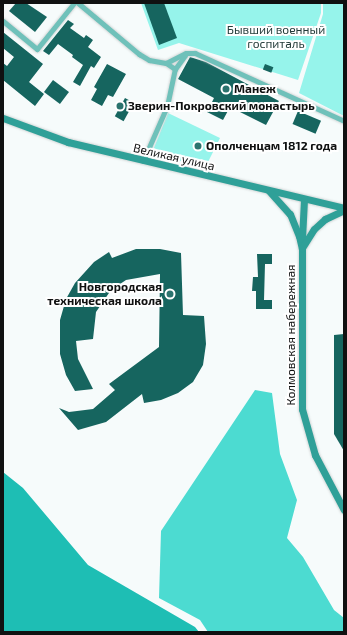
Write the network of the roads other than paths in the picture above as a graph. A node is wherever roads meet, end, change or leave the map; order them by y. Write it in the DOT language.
graph roads {
  1 [pos="74,3"];
  2 [pos="78,3"];
  3 [pos="3,21"];
  4 [pos="186,53"];
  5 [pos="166,63"];
  6 [pos="175,70"];
  7 [pos="3,118"];
  8 [pos="344,121"];
  9 [pos="143,161"];
  10 [pos="269,191"];
  11 [pos="304,199"];
  12 [pos="344,209"];
  13 [pos="302,248"];
  14 [pos="344,510"];
  1 -- 3 [label="street"];
  2 -- 5 [label="street"];
  4 -- 5 [label="street"];
  4 -- 6 [label="street"];
  4 -- 8 [label="street"];
  5 -- 6 [label="street"];
  6 -- 9 [label="street"];
  7 -- 9 [label="main road, Великая улица"];
  9 -- 10 [label="main road, Великая улица"];
  10 -- 11 [label="main road, Великая улица"];
  10 -- 13 [label="main road"];
  11 -- 12 [label="main road, Великая улица"];
  11 -- 13 [label="main road, Колмовская набережная"];
  12 -- 13 [label="main road"];
  13 -- 14 [label="main road, Колмовская набережная"];
}
